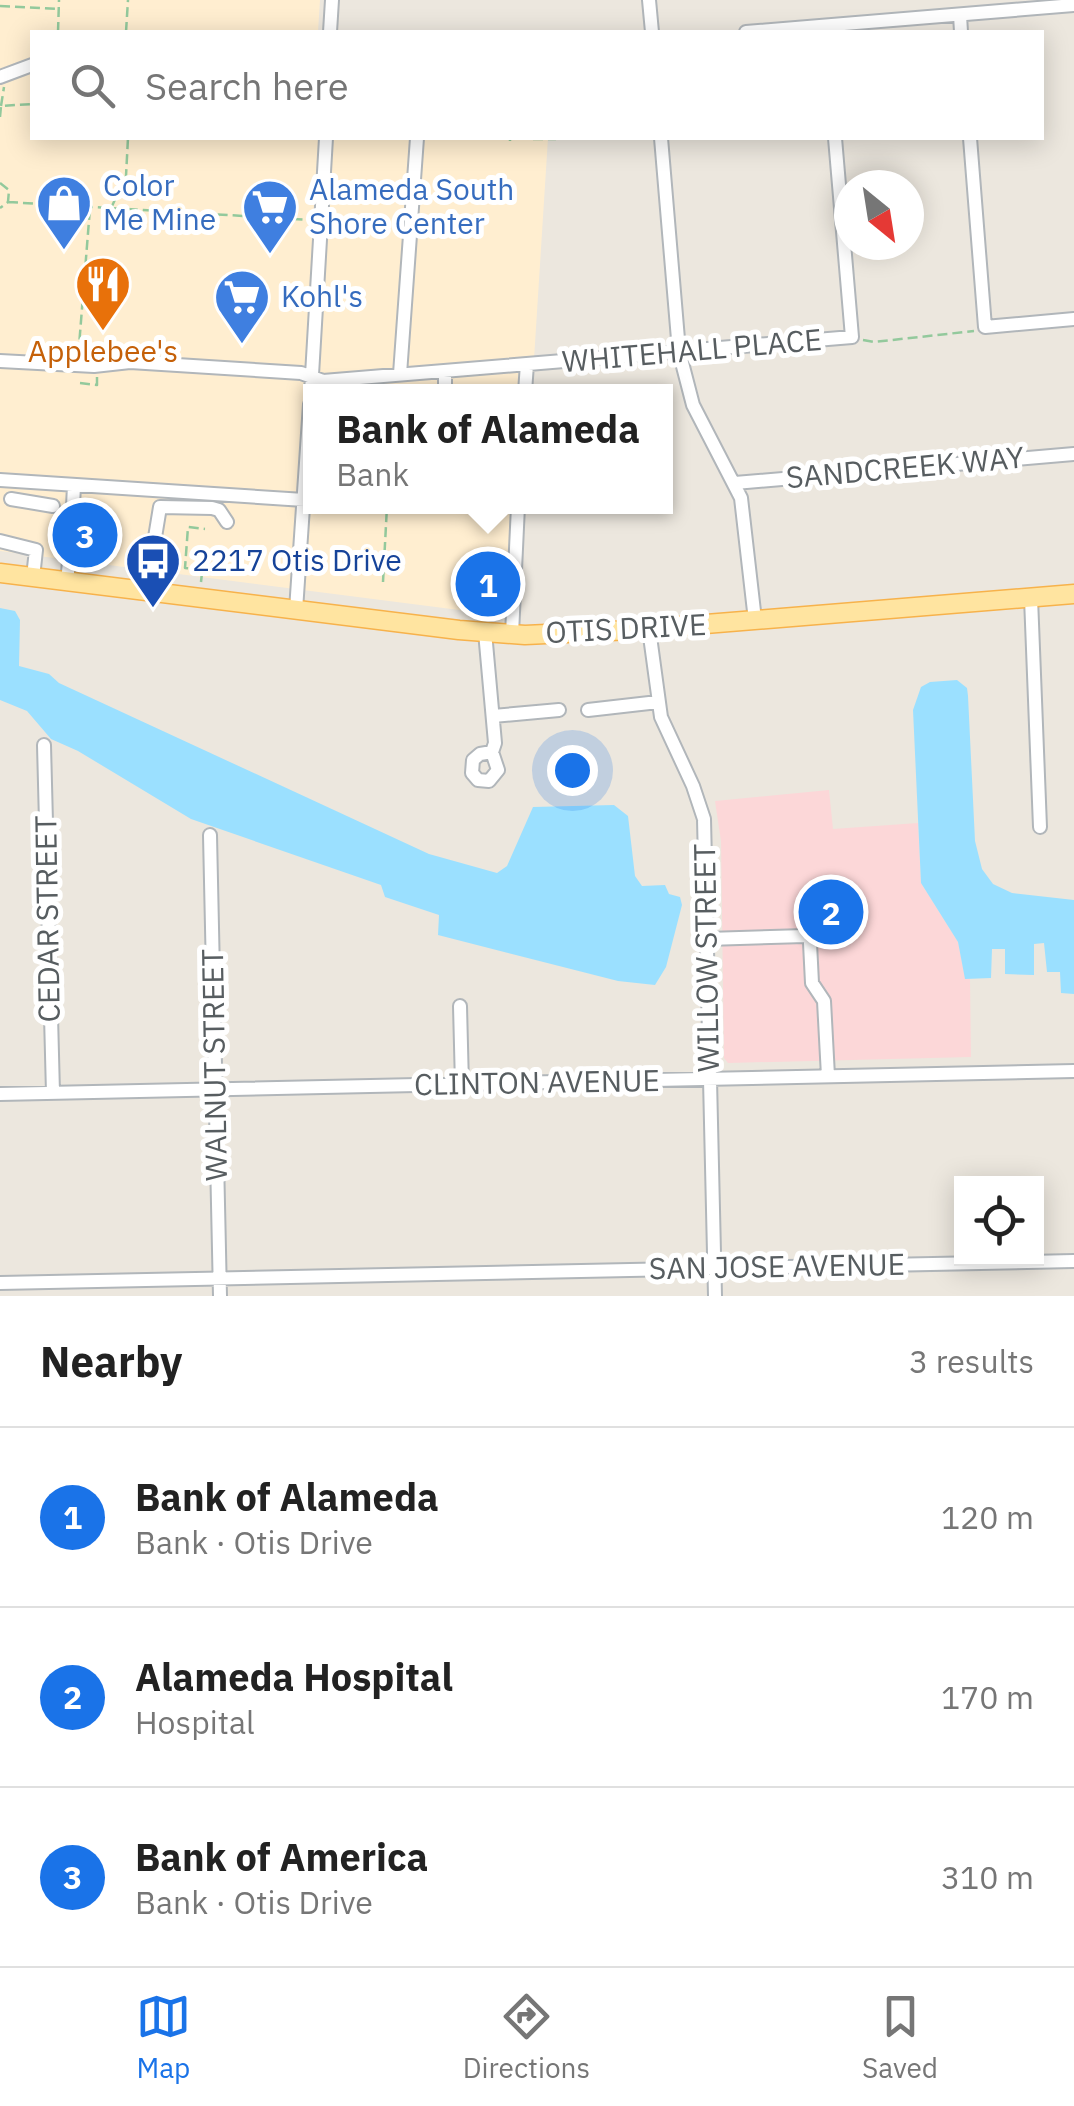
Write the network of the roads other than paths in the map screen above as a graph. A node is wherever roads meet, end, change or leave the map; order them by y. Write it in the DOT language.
graph roads {
  1 [pos="332,0"];
  2 [pos="649,0"];
  3 [pos="1074,6"];
  4 [pos="960,15"];
  5 [pos="330,30"];
  6 [pos="652,30"];
  7 [pos="825,30"];
  8 [pos="961,30"];
  9 [pos="30,65"];
  10 [pos="0,77"];
  11 [pos="326,140"];
  12 [pos="417,140"];
  13 [pos="661,140"];
  14 [pos="835,140"];
  15 [pos="970,140"];
  16 [pos="1074,319"];
  17 [pos="679,351"];
  18 [pos="0,362"];
  19 [pos="530,364"];
  20 [pos="446,371"];
  21 [pos="400,374"];
  22 [pos="312,384"];
  23 [pos="445,384"];
  24 [pos="526,384"];
  25 [pos="1074,454"];
  26 [pos="5,481"];
  27 [pos="42,483"];
  28 [pos="736,483"];
  29 [pos="74,486"];
  30 [pos="11,499"];
  31 [pos="303,500"];
  32 [pos="0,512"];
  33 [pos="303,514"];
  34 [pos="518,514"];
  35 [pos="227,522"];
  36 [pos="0,541"];
  37 [pos="0,573"];
  38 [pos="33,577"];
  39 [pos="67,582"];
  40 [pos="146,592"];
  41 [pos="1074,594"];
  42 [pos="1031,598"];
  43 [pos="296,610"];
  44 [pos="755,620"];
  45 [pos="648,629"];
  46 [pos="485,632"];
  47 [pos="512,634"];
  48 [pos="658,702"];
  49 [pos="559,710"];
  50 [pos="588,710"];
  51 [pos="493,716"];
  52 [pos="44,745"];
  53 [pos="492,752"];
  54 [pos="1040,827"];
  55 [pos="210,834"];
  56 [pos="836,902"];
  57 [pos="707,939"];
  58 [pos="812,940"];
  59 [pos="460,1006"];
  60 [pos="1074,1070"];
  61 [pos="828,1076"];
  62 [pos="711,1078"];
  63 [pos="462,1084"];
  64 [pos="216,1090"];
  65 [pos="52,1093"];
  66 [pos="0,1094"];
  67 [pos="1074,1261"];
  68 [pos="714,1268"];
  69 [pos="220,1278"];
  70 [pos="0,1284"];
  71 [pos="220,1296"];
  72 [pos="715,1296"];
  1 -- 5 [label="street"];
  2 -- 6 [label="street"];
  3 -- 4 [label="street"];
  4 -- 7 [label="street"];
  4 -- 8 [label="street"];
  9 -- 10 [label="street"];
  11 -- 22 [label="street"];
  12 -- 21 [label="street"];
  13 -- 17 [label="street"];
  14 -- 17 [label="street, WHITEHALL PLACE"];
  15 -- 16 [label="street"];
  17 -- 19 [label="street, WHITEHALL PLACE"];
  17 -- 28 [label="street"];
  18 -- 22 [label="street, WHITEHALL PLACE"];
  19 -- 20 [label="street, WHITEHALL PLACE"];
  19 -- 24 [label="street"];
  20 -- 21 [label="street, WHITEHALL PLACE"];
  20 -- 23 [label="street"];
  21 -- 22 [label="street, WHITEHALL PLACE"];
  25 -- 28 [label="street, SANDCREEK WAY"];
  26 -- 27 [label="street"];
  26 -- 30 [label="street"];
  27 -- 29 [label="street"];
  27 -- 30 [label="street"];
  28 -- 44 [label="street"];
  29 -- 31 [label="street"];
  29 -- 39 [label="street"];
  30 -- 32 [label="street"];
  33 -- 43 [label="street"];
  34 -- 47 [label="street"];
  35 -- 40 [label="street"];
  36 -- 38 [label="street"];
  37 -- 38 [label="main road, OTIS DRIVE"];
  38 -- 39 [label="main road, OTIS DRIVE"];
  39 -- 40 [label="main road, OTIS DRIVE"];
  40 -- 43 [label="main road, OTIS DRIVE"];
  41 -- 42 [label="main road, OTIS DRIVE"];
  42 -- 44 [label="main road, OTIS DRIVE"];
  42 -- 54 [label="street"];
  43 -- 46 [label="main road, OTIS DRIVE"];
  44 -- 45 [label="main road, OTIS DRIVE"];
  45 -- 47 [label="main road, OTIS DRIVE"];
  45 -- 48 [label="street, WILLOW STREET"];
  46 -- 47 [label="main road, OTIS DRIVE"];
  46 -- 51 [label="street"];
  48 -- 50 [label="street"];
  48 -- 57 [label="street, WILLOW STREET"];
  49 -- 51 [label="street"];
  51 -- 53 [label="street"];
  52 -- 65 [label="street, CEDAR STREET"];
  55 -- 64 [label="street, WALNUT STREET"];
  56 -- 58 [label="street"];
  57 -- 58 [label="street"];
  57 -- 62 [label="street, WILLOW STREET"];
  58 -- 61 [label="street"];
  59 -- 63 [label="street"];
  60 -- 61 [label="street, CLINTON AVENUE"];
  61 -- 62 [label="street, CLINTON AVENUE"];
  62 -- 63 [label="street, CLINTON AVENUE"];
  62 -- 68 [label="street, WILLOW STREET"];
  63 -- 64 [label="street, CLINTON AVENUE"];
  64 -- 65 [label="street, CLINTON AVENUE"];
  64 -- 69 [label="street, WALNUT STREET"];
  65 -- 66 [label="street, CLINTON AVENUE"];
  67 -- 68 [label="street, SAN JOSE AVENUE"];
  68 -- 69 [label="street, SAN JOSE AVENUE"];
  68 -- 72 [label="street, WILLOW STREET"];
  69 -- 70 [label="street, SAN JOSE AVENUE"];
  69 -- 71 [label="street, WALNUT STREET"];
}
